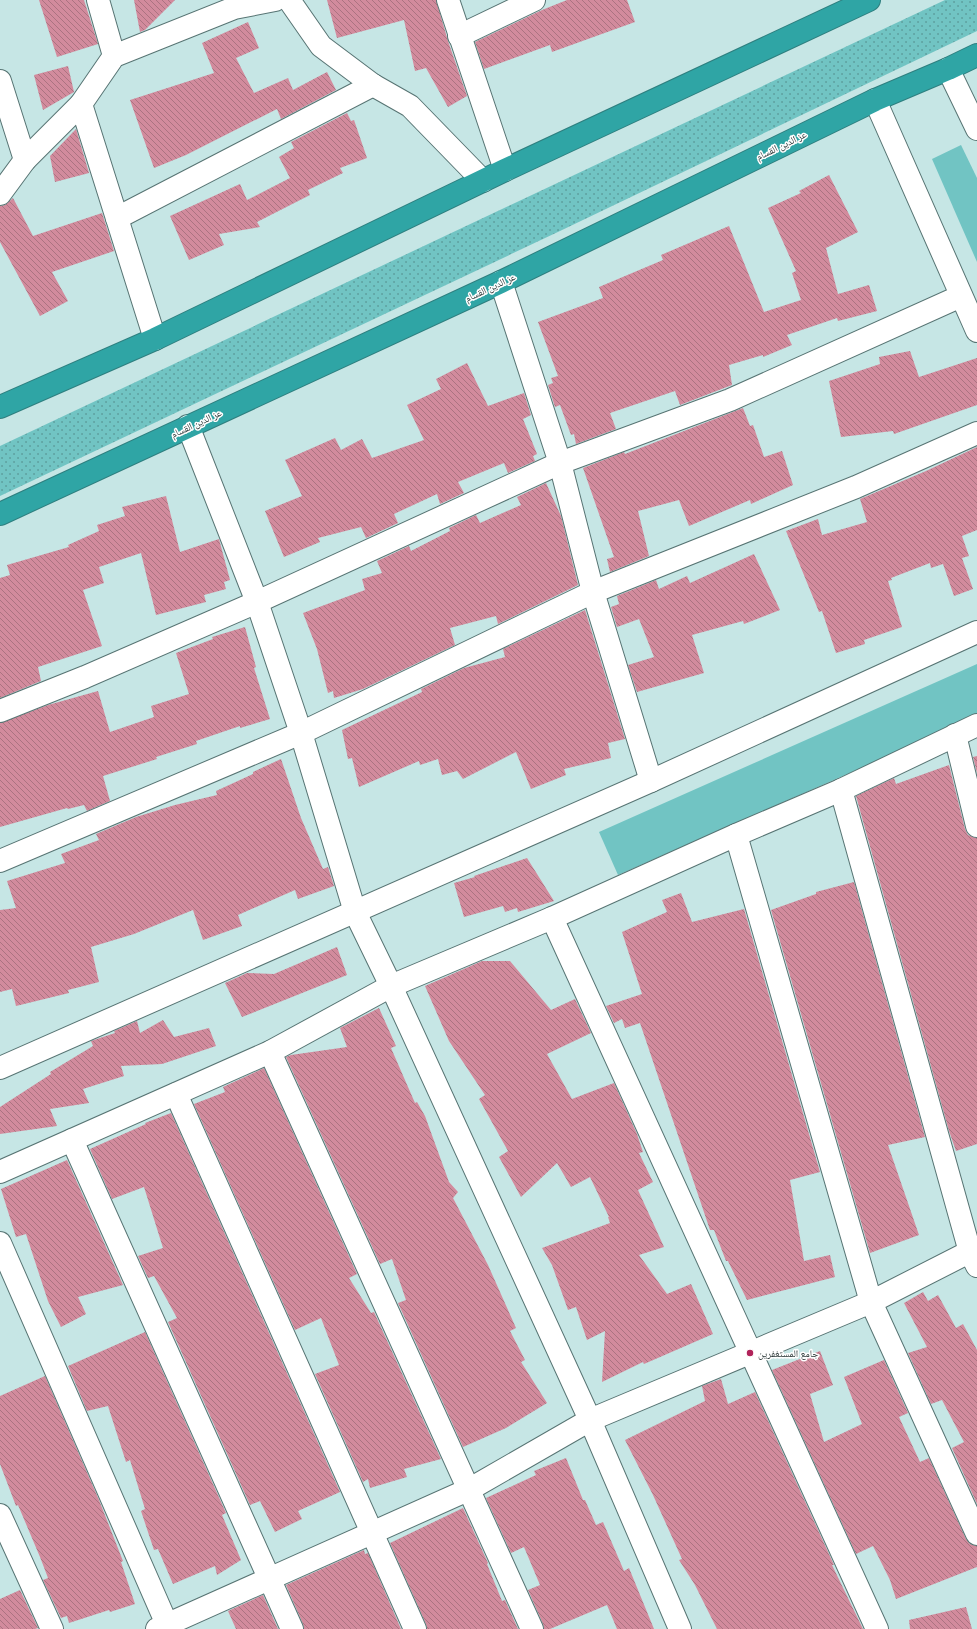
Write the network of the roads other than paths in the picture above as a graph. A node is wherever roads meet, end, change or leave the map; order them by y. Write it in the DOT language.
graph roads {
  1 [pos="98,0"];
  2 [pos="275,0"];
  3 [pos="289,0"];
  4 [pos="448,0"];
  5 [pos="534,0"];
  6 [pos="869,0"];
  7 [pos="232,4"];
  8 [pos="459,36"];
  9 [pos="977,54"];
  10 [pos="114,56"];
  11 [pos="948,69"];
  12 [pos="0,81"];
  13 [pos="373,86"];
  14 [pos="875,100"];
  15 [pos="81,104"];
  16 [pos="977,129"];
  17 [pos="25,160"];
  18 [pos="505,170"];
  19 [pos="483,181"];
  20 [pos="0,194"];
  21 [pos="117,218"];
  22 [pos="501,282"];
  23 [pos="961,296"];
  24 [pos="977,331"];
  25 [pos="155,339"];
  26 [pos="0,407"];
  27 [pos="188,426"];
  28 [pos="977,433"];
  29 [pos="560,463"];
  30 [pos="0,514"];
  31 [pos="593,592"];
  32 [pos="257,602"];
  33 [pos="977,632"];
  34 [pos="0,711"];
  35 [pos="977,725"];
  36 [pos="301,733"];
  37 [pos="955,735"];
  38 [pos="651,781"];
  39 [pos="841,790"];
  40 [pos="977,826"];
  41 [pos="736,834"];
  42 [pos="0,861"];
  43 [pos="354,912"];
  44 [pos="552,918"];
  45 [pos="391,986"];
  46 [pos="270,1052"];
  47 [pos="0,1068"];
  48 [pos="176,1094"];
  49 [pos="72,1140"];
  50 [pos="0,1172"];
  51 [pos="0,1243"];
  52 [pos="975,1255"];
  53 [pos="871,1302"];
  54 [pos="750,1353"];
  55 [pos="590,1420"];
  56 [pos="470,1489"];
  57 [pos="0,1515"];
  58 [pos="372,1533"];
  59 [pos="977,1534"];
  60 [pos="270,1578"];
  61 [pos="164,1627"];
  62 [pos="52,1629"];
  63 [pos="292,1629"];
  64 [pos="415,1629"];
  65 [pos="532,1629"];
  66 [pos="680,1629"];
  67 [pos="877,1629"];
  1 -- 10 [label="street"];
  2 -- 7 [label="street"];
  3 -- 13 [label="street"];
  4 -- 8 [label="street"];
  5 -- 8 [label="street"];
  6 -- 18 [label="highway"];
  7 -- 10 [label="street"];
  8 -- 18 [label="street"];
  9 -- 11 [label="highway, عز الدين القسام"];
  10 -- 15 [label="street"];
  11 -- 14 [label="highway, عز الدين القسام"];
  11 -- 16 [label="street"];
  12 -- 17 [label="street"];
  13 -- 19 [label="street"];
  13 -- 21 [label="street"];
  14 -- 22 [label="highway, عز الدين القسام"];
  14 -- 23 [label="street"];
  15 -- 17 [label="street"];
  15 -- 21 [label="street"];
  17 -- 20 [label="street"];
  18 -- 19 [label="highway"];
  19 -- 25 [label="highway"];
  21 -- 25 [label="street"];
  22 -- 27 [label="highway, عز الدين القسام"];
  22 -- 29 [label="street"];
  23 -- 24 [label="street"];
  23 -- 29 [label="street"];
  25 -- 26 [label="highway"];
  27 -- 30 [label="highway, عز الدين القسام"];
  27 -- 32 [label="street"];
  28 -- 31 [label="street"];
  29 -- 31 [label="street"];
  29 -- 32 [label="street"];
  31 -- 36 [label="street"];
  31 -- 38 [label="street"];
  32 -- 34 [label="street"];
  32 -- 36 [label="street"];
  33 -- 38 [label="street"];
  35 -- 37 [label="street"];
  36 -- 42 [label="street"];
  36 -- 43 [label="street"];
  37 -- 39 [label="street"];
  37 -- 40 [label="street"];
  38 -- 43 [label="street"];
  39 -- 41 [label="street"];
  39 -- 52 [label="street"];
  41 -- 44 [label="street"];
  41 -- 53 [label="street"];
  43 -- 45 [label="street"];
  43 -- 47 [label="street"];
  44 -- 45 [label="street"];
  44 -- 54 [label="street"];
  45 -- 46 [label="street"];
  45 -- 55 [label="street"];
  46 -- 48 [label="street"];
  46 -- 56 [label="street"];
  48 -- 49 [label="street"];
  48 -- 58 [label="street"];
  49 -- 50 [label="street"];
  49 -- 60 [label="street"];
  51 -- 61 [label="street"];
  52 -- 53 [label="street"];
  53 -- 54 [label="street"];
  53 -- 59 [label="street"];
  54 -- 55 [label="street"];
  54 -- 67 [label="street"];
  55 -- 56 [label="street"];
  55 -- 66 [label="street"];
  56 -- 58 [label="street"];
  56 -- 65 [label="street"];
  57 -- 62 [label="street"];
  58 -- 60 [label="street"];
  58 -- 64 [label="street"];
  60 -- 61 [label="street"];
  60 -- 63 [label="street"];
}
